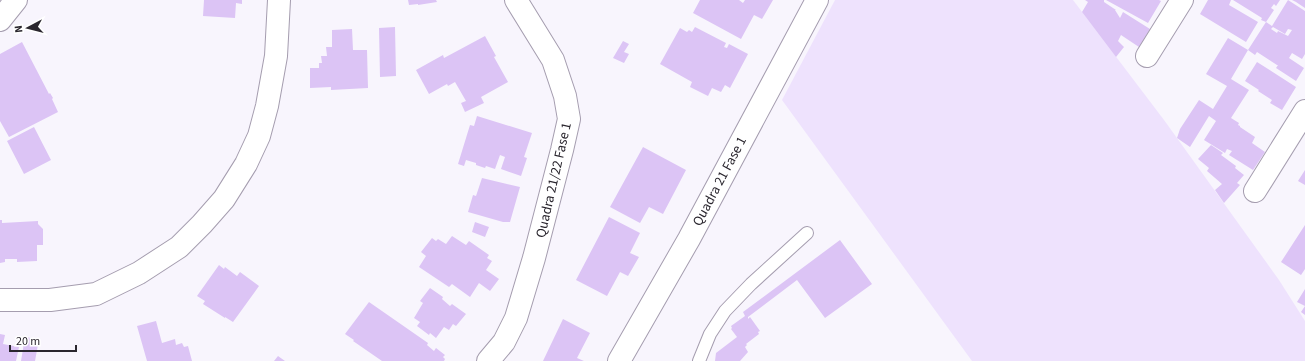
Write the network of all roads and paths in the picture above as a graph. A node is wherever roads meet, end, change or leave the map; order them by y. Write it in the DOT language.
graph roads {
  1 [pos="16,0"];
  2 [pos="280,0"];
  3 [pos="516,0"];
  4 [pos="816,0"];
  5 [pos="1182,0"];
  6 [pos="0,20"];
  7 [pos="1146,56"];
  8 [pos="1305,111"];
  9 [pos="1255,191"];
  10 [pos="807,233"];
  11 [pos="0,300"];
  12 [pos="488,361"];
  13 [pos="619,361"];
  14 [pos="699,361"];
  1 -- 6 [label="street"];
  2 -- 11 [label="street"];
  3 -- 12 [label="street, Quadra 21/22 Fase 1"];
  4 -- 13 [label="street, Quadra 21 Fase 1"];
  5 -- 7 [label="street"];
  8 -- 9 [label="street"];
  10 -- 14 [label="lane"];
}
